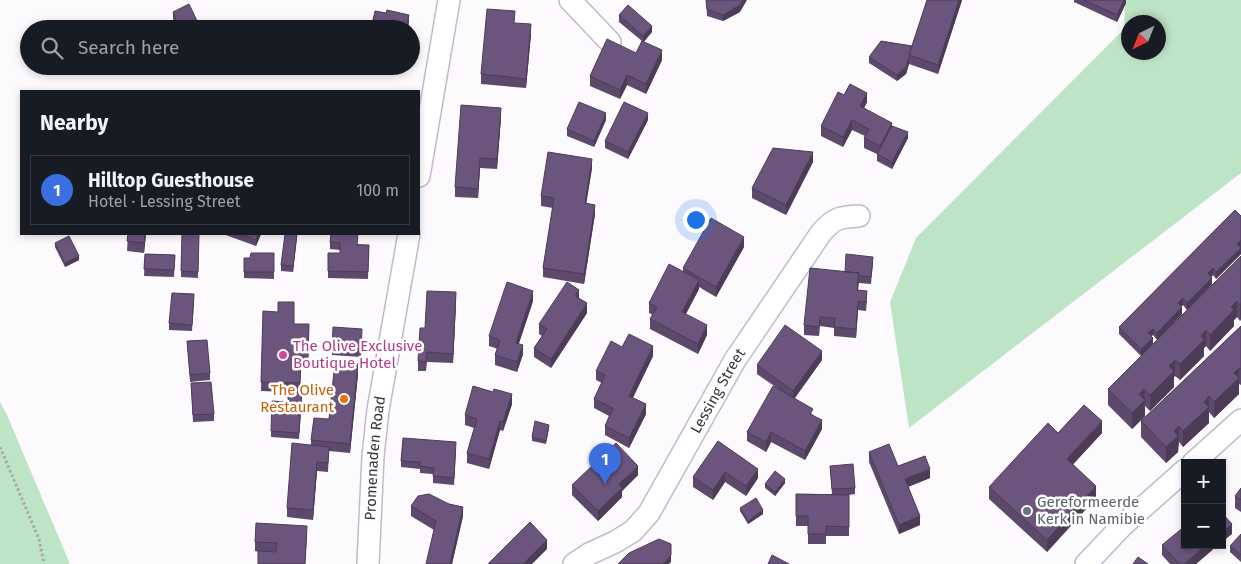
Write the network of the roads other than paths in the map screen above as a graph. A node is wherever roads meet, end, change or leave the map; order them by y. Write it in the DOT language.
graph roads {
  1 [pos="449,0"];
  2 [pos="570,0"];
  3 [pos="610,42"];
  4 [pos="420,170"];
  5 [pos="859,216"];
  6 [pos="409,235"];
  7 [pos="1241,420"];
  8 [pos="1197,459"];
  9 [pos="1181,474"];
  10 [pos="368,564"];
  11 [pos="574,564"];
  12 [pos="1086,564"];
  1 -- 4 [label="street"];
  2 -- 3 [label="street"];
  5 -- 11 [label="street, Lessing Street"];
  6 -- 10 [label="street, Promenaden Road"];
  7 -- 8 [label="street"];
  9 -- 12 [label="street"];
}
